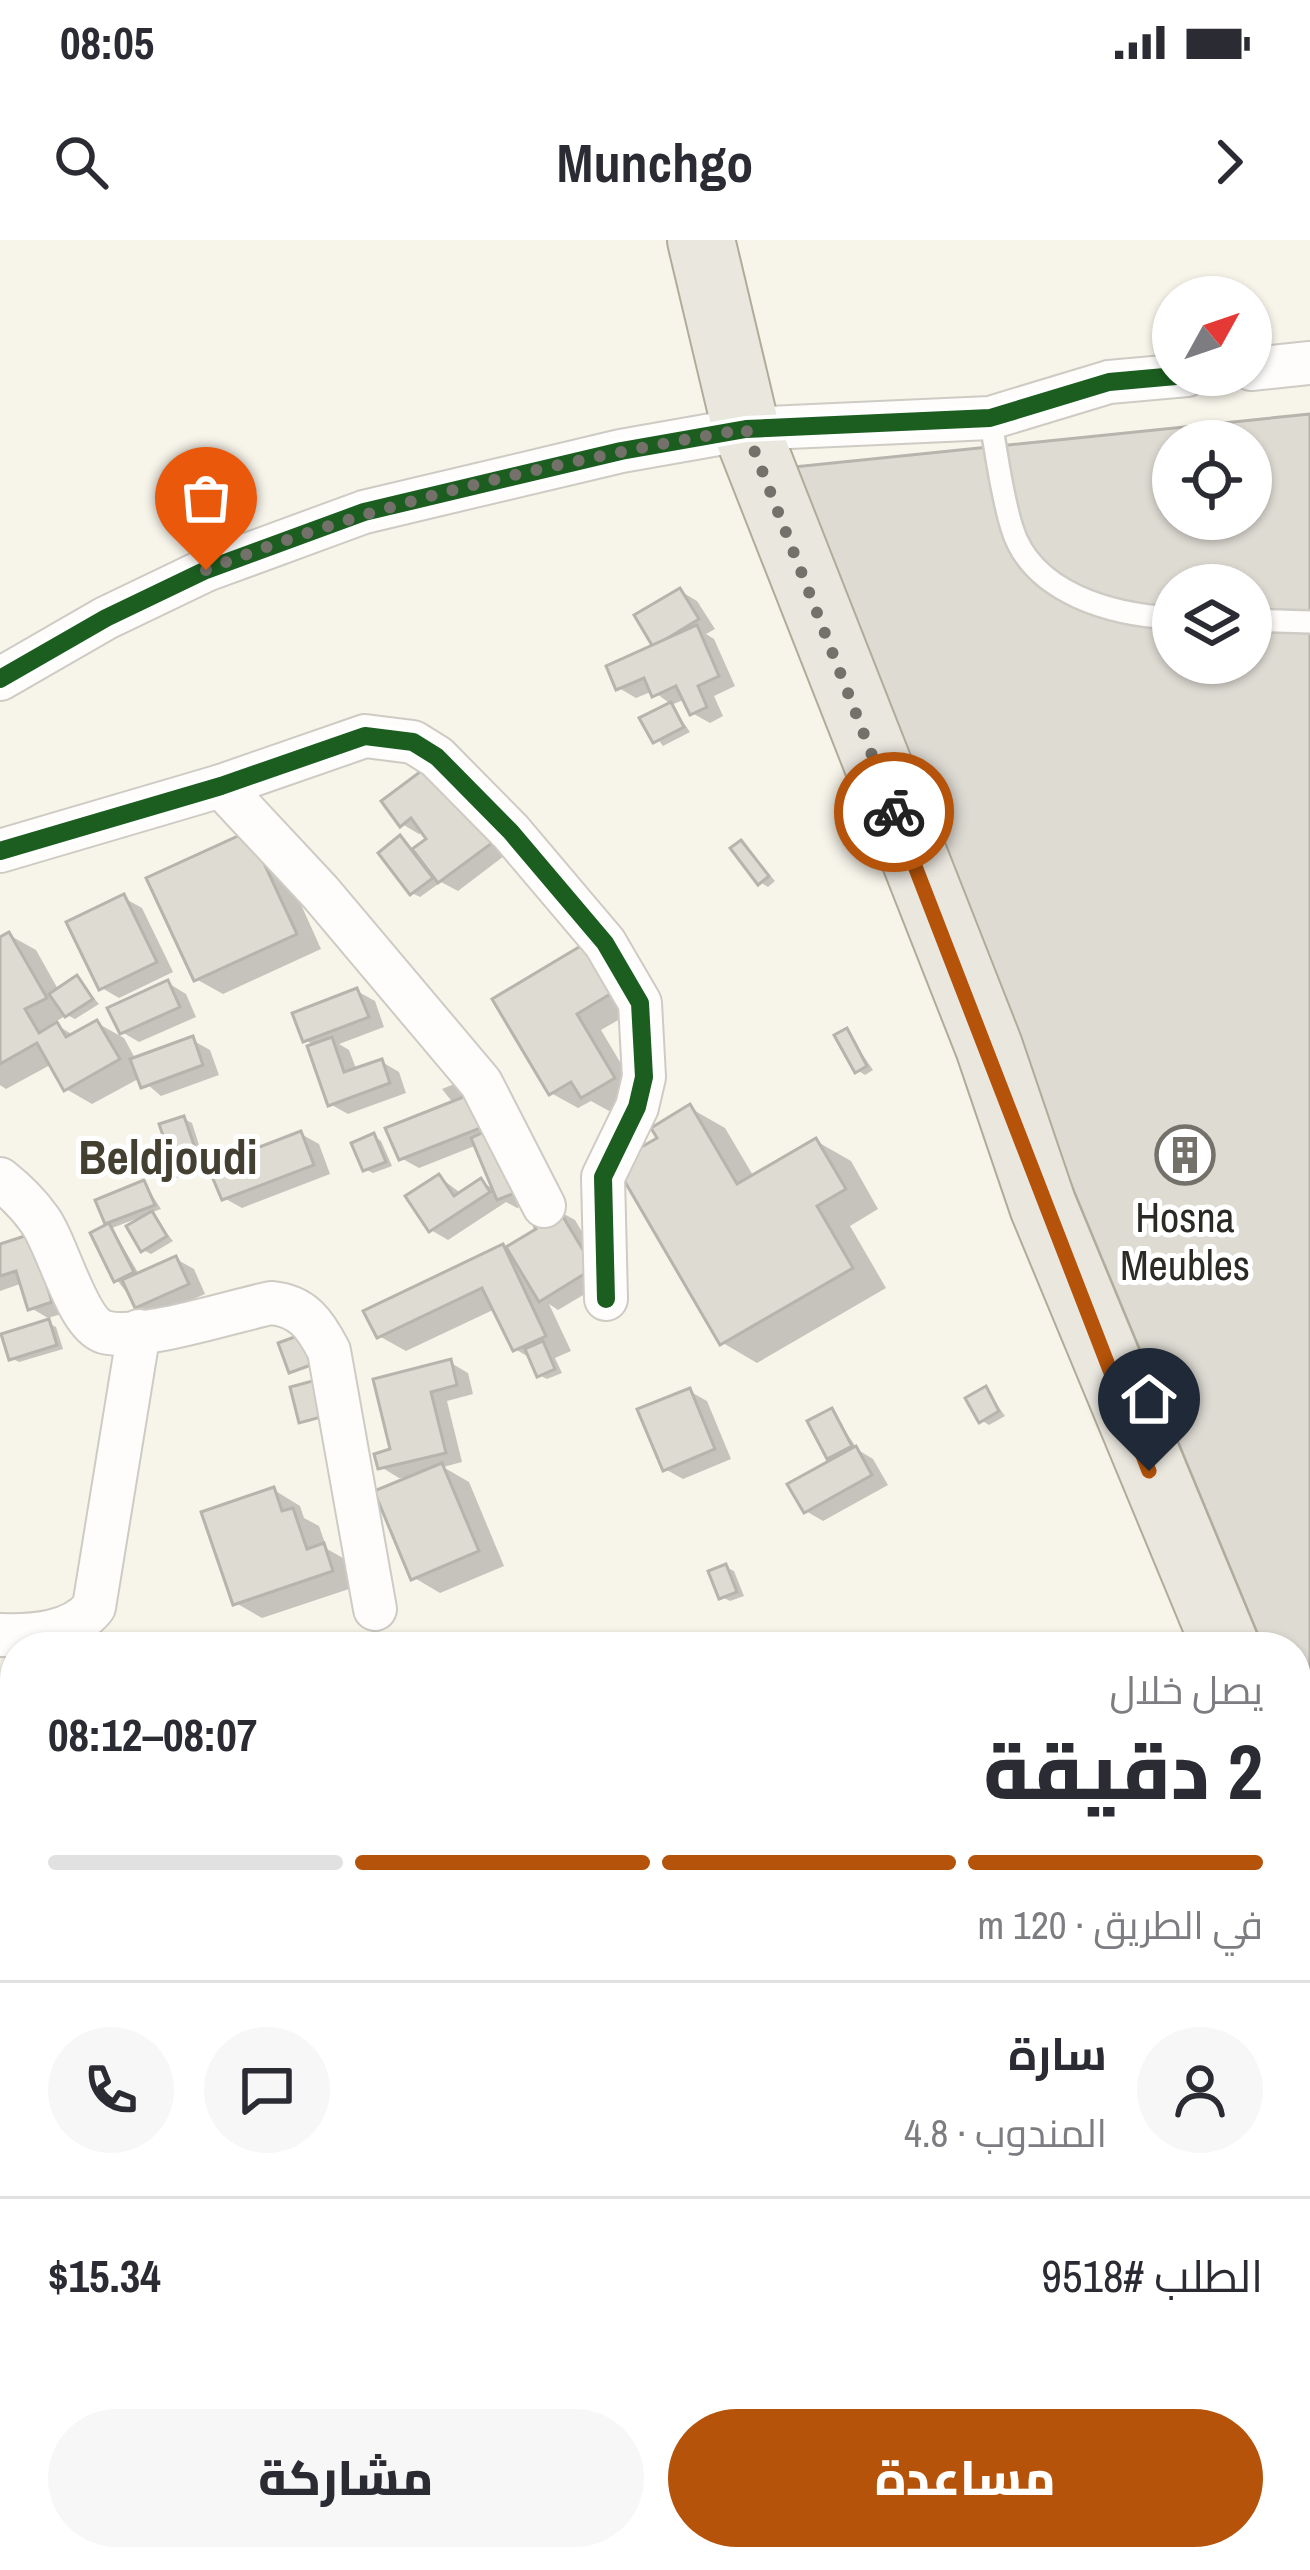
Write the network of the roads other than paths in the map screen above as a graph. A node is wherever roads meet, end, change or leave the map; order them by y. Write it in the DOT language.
graph roads {
  1 [pos="701,240"];
  2 [pos="1310,363"];
  3 [pos="1272,367"];
  4 [pos="1152,378"];
  5 [pos="990,418"];
  6 [pos="746,429"];
  7 [pos="1152,616"];
  8 [pos="1272,621"];
  9 [pos="1310,622"];
  10 [pos="0,680"];
  11 [pos="221,786"];
  12 [pos="0,850"];
  13 [pos="0,1178"];
  14 [pos="544,1206"];
  15 [pos="606,1299"];
  16 [pos="139,1331"];
  17 [pos="375,1610"];
  18 [pos="25,1632"];
  19 [pos="1220,1632"];
  1 -- 6 [label="main road"];
  2 -- 3 [label="street"];
  4 -- 5 [label="street"];
  5 -- 6 [label="street"];
  5 -- 7 [label="lane"];
  6 -- 10 [label="street"];
  6 -- 19 [label="main road"];
  8 -- 9 [label="lane"];
  11 -- 12 [label="street"];
  11 -- 14 [label="street"];
  11 -- 15 [label="street"];
  13 -- 16 [label="street"];
  16 -- 17 [label="street"];
  16 -- 18 [label="street"];
}
